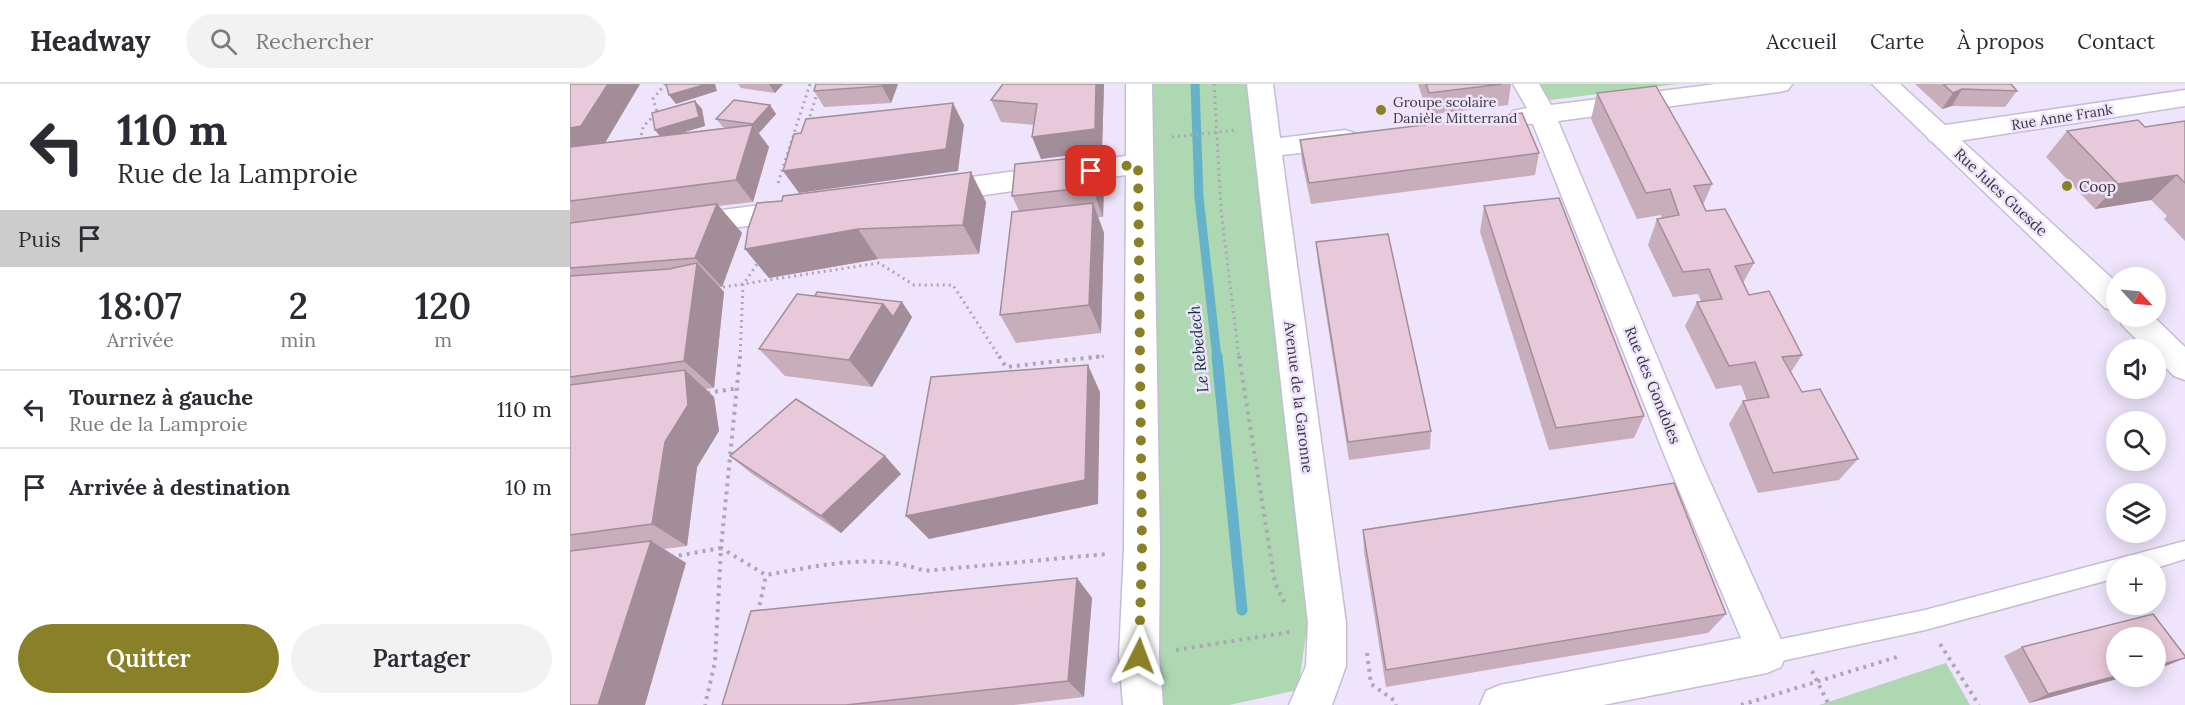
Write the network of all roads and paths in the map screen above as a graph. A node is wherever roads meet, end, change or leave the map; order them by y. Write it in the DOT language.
graph roads {
  1 [pos="665,84"];
  2 [pos="810,84"];
  3 [pos="820,84"];
  4 [pos="1139,84"];
  5 [pos="1214,84"];
  6 [pos="1260,84"];
  7 [pos="1526,84"];
  8 [pos="1779,84"];
  9 [pos="1884,84"];
  10 [pos="2185,98"];
  11 [pos="1543,115"];
  12 [pos="1497,120"];
  13 [pos="807,128"];
  14 [pos="1200,134"];
  15 [pos="1190,135"];
  16 [pos="1939,135"];
  17 [pos="1370,136"];
  18 [pos="639,148"];
  19 [pos="1268,148"];
  20 [pos="1138,164"];
  21 [pos="913,195"];
  22 [pos="830,206"];
  23 [pos="775,213"];
  24 [pos="663,228"];
  25 [pos="743,285"];
  26 [pos="710,289"];
  27 [pos="2106,291"];
  28 [pos="2144,327"];
  29 [pos="1095,357"];
  30 [pos="2185,367"];
  31 [pos="739,388"];
  32 [pos="705,393"];
  33 [pos="721,548"];
  34 [pos="2185,550"];
  35 [pos="2166,555"];
  36 [pos="1090,556"];
  37 [pos="665,558"];
  38 [pos="2106,571"];
  39 [pos="766,575"];
  40 [pos="1290,611"];
  41 [pos="757,619"];
  42 [pos="1925,620"];
  43 [pos="1299,630"];
  44 [pos="1767,653"];
  45 [pos="1139,656"];
  46 [pos="1324,698"];
  47 [pos="705,705"];
  48 [pos="1143,705"];
  49 [pos="1500,705"];
  50 [pos="1979,705"];
  1 -- 18 [label="path"];
  2 -- 23 [label="path"];
  3 -- 13 [label="path"];
  4 -- 20 [label="street"];
  5 -- 40 [label="path"];
  6 -- 19 [label="street, Avenue de la Garonne"];
  7 -- 11 [label="street, Rue des Gondoles"];
  8 -- 11 [label="street"];
  9 -- 16 [label="street, Rue Jules Guesde"];
  10 -- 16 [label="street, Rue Anne Frank"];
  11 -- 12 [label="street"];
  11 -- 44 [label="street, Rue des Gondoles"];
  14 -- 15 [label="path"];
  16 -- 27 [label="street, Rue Jules Guesde"];
  17 -- 19 [label="street"];
  19 -- 46 [label="street, Avenue de la Garonne"];
  20 -- 21 [label="street"];
  20 -- 45 [label="street"];
  22 -- 23 [label="street"];
  23 -- 24 [label="street"];
  23 -- 25 [label="path"];
  25 -- 26 [label="path"];
  25 -- 29 [label="path"];
  25 -- 31 [label="path"];
  28 -- 30 [label="street"];
  31 -- 32 [label="path"];
  31 -- 33 [label="path"];
  33 -- 37 [label="path"];
  33 -- 39 [label="path"];
  33 -- 47 [label="path"];
  34 -- 35 [label="lane"];
  36 -- 39 [label="path"];
  38 -- 42 [label="lane"];
  39 -- 41 [label="path"];
  42 -- 44 [label="lane"];
  42 -- 50 [label="path"];
  43 -- 45 [label="path"];
  44 -- 49 [label="street"];
  45 -- 48 [label="street"];
}
